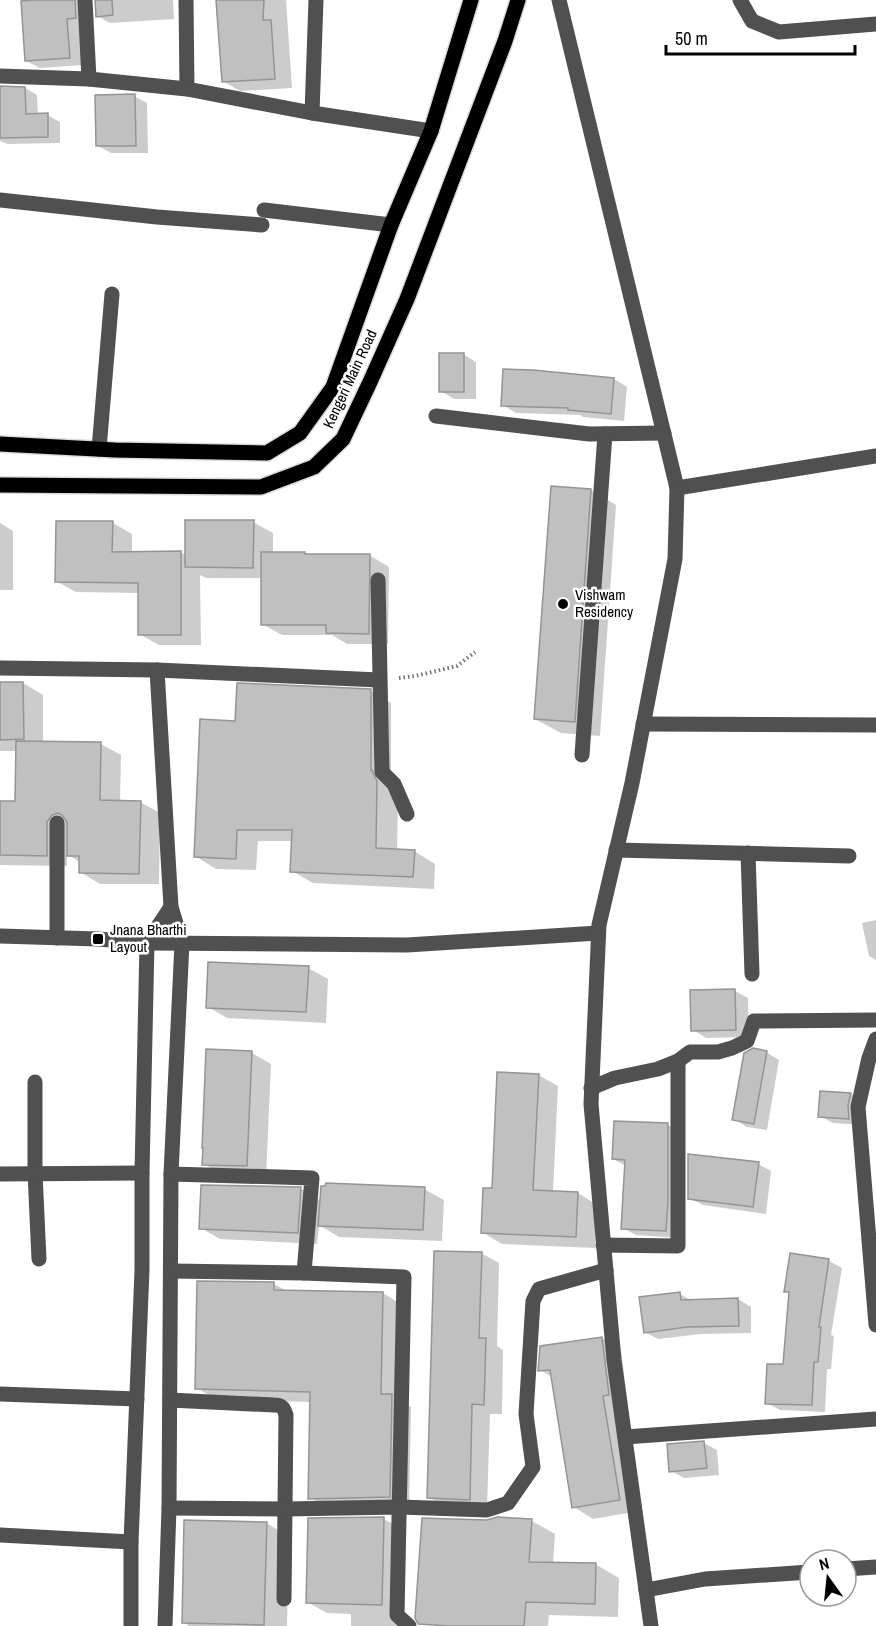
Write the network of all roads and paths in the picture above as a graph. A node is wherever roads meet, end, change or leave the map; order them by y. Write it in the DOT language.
graph roads {
  1 [pos="85,0"];
  2 [pos="186,0"];
  3 [pos="316,0"];
  4 [pos="471,0"];
  5 [pos="518,0"];
  6 [pos="559,0"];
  7 [pos="740,0"];
  8 [pos="876,24"];
  9 [pos="0,76"];
  10 [pos="89,79"];
  11 [pos="187,89"];
  12 [pos="312,113"];
  13 [pos="431,131"];
  14 [pos="0,200"];
  15 [pos="391,225"];
  16 [pos="112,294"];
  17 [pos="436,416"];
  18 [pos="0,433"];
  19 [pos="664,433"];
  20 [pos="605,434"];
  21 [pos="0,444"];
  22 [pos="99,449"];
  23 [pos="876,456"];
  24 [pos="0,485"];
  25 [pos="677,488"];
  26 [pos="378,580"];
  27 [pos="476,652"];
  28 [pos="0,668"];
  29 [pos="157,670"];
  30 [pos="379,680"];
  31 [pos="643,724"];
  32 [pos="876,725"];
  33 [pos="582,755"];
  34 [pos="406,814"];
  35 [pos="57,823"];
  36 [pos="616,850"];
  37 [pos="748,853"];
  38 [pos="849,856"];
  39 [pos="171,907"];
  40 [pos="598,933"];
  41 [pos="0,936"];
  42 [pos="57,938"];
  43 [pos="147,943"];
  44 [pos="182,943"];
  45 [pos="752,974"];
  46 [pos="876,1020"];
  47 [pos="876,1039"];
  48 [pos="678,1061"];
  49 [pos="35,1082"];
  50 [pos="591,1088"];
  51 [pos="35,1173"];
  52 [pos="142,1173"];
  53 [pos="0,1174"];
  54 [pos="171,1174"];
  55 [pos="603,1245"];
  56 [pos="39,1258"];
  57 [pos="606,1270"];
  58 [pos="171,1271"];
  59 [pos="304,1273"];
  60 [pos="876,1325"];
  61 [pos="0,1394"];
  62 [pos="137,1399"];
  63 [pos="170,1401"];
  64 [pos="876,1419"];
  65 [pos="625,1437"];
  66 [pos="400,1507"];
  67 [pos="169,1508"];
  68 [pos="285,1509"];
  69 [pos="0,1535"];
  70 [pos="131,1542"];
  71 [pos="876,1567"];
  72 [pos="858,1568"];
  73 [pos="798,1573"];
  74 [pos="646,1590"];
  75 [pos="284,1599"];
  76 [pos="131,1626"];
  77 [pos="165,1626"];
  78 [pos="410,1626"];
  79 [pos="651,1626"];
  1 -- 10 [label="street"];
  2 -- 11 [label="street"];
  3 -- 12 [label="street"];
  4 -- 13 [label="main road, Kengeri Main Road"];
  5 -- 24 [label="main road, Kengeri Main Road"];
  6 -- 19 [label="street"];
  7 -- 8 [label="street"];
  9 -- 10 [label="street"];
  10 -- 11 [label="street"];
  11 -- 12 [label="street"];
  12 -- 13 [label="street"];
  13 -- 15 [label="main road, Kengeri Main Road"];
  14 -- 15 [label="street"];
  15 -- 22 [label="main road, Kengeri Main Road"];
  16 -- 22 [label="street"];
  17 -- 20 [label="street"];
  18 -- 21 [label="street"];
  19 -- 20 [label="street"];
  19 -- 25 [label="street"];
  20 -- 33 [label="street"];
  21 -- 22 [label="main road, Kengeri Main Road"];
  23 -- 25 [label="street"];
  25 -- 31 [label="street"];
  26 -- 30 [label="street"];
  27 -- 30 [label="path"];
  28 -- 29 [label="street"];
  29 -- 30 [label="street"];
  29 -- 39 [label="street"];
  30 -- 34 [label="street"];
  31 -- 32 [label="street"];
  31 -- 36 [label="street"];
  35 -- 42 [label="street"];
  36 -- 37 [label="street"];
  36 -- 40 [label="street"];
  37 -- 38 [label="street"];
  37 -- 45 [label="street"];
  39 -- 43 [label="street"];
  39 -- 44 [label="street"];
  40 -- 44 [label="street"];
  40 -- 50 [label="street"];
  41 -- 42 [label="street"];
  42 -- 43 [label="street"];
  43 -- 44 [label="street"];
  43 -- 52 [label="street"];
  44 -- 54 [label="street"];
  46 -- 48 [label="street"];
  47 -- 60 [label="street"];
  48 -- 50 [label="street"];
  48 -- 55 [label="street"];
  49 -- 51 [label="street"];
  50 -- 55 [label="street"];
  51 -- 52 [label="street"];
  51 -- 53 [label="street"];
  51 -- 56 [label="street"];
  52 -- 62 [label="street"];
  54 -- 58 [label="street"];
  54 -- 59 [label="street"];
  55 -- 57 [label="street"];
  57 -- 65 [label="street"];
  57 -- 66 [label="street"];
  58 -- 59 [label="street"];
  58 -- 63 [label="street"];
  59 -- 66 [label="street"];
  61 -- 62 [label="street"];
  62 -- 70 [label="street"];
  63 -- 67 [label="street"];
  63 -- 68 [label="street"];
  64 -- 65 [label="street"];
  65 -- 74 [label="street"];
  66 -- 68 [label="street"];
  66 -- 78 [label="street"];
  67 -- 68 [label="street"];
  67 -- 77 [label="street"];
  68 -- 75 [label="street"];
  69 -- 70 [label="street"];
  70 -- 76 [label="street"];
  71 -- 72 [label="street"];
  73 -- 74 [label="street"];
  74 -- 79 [label="street"];
}
